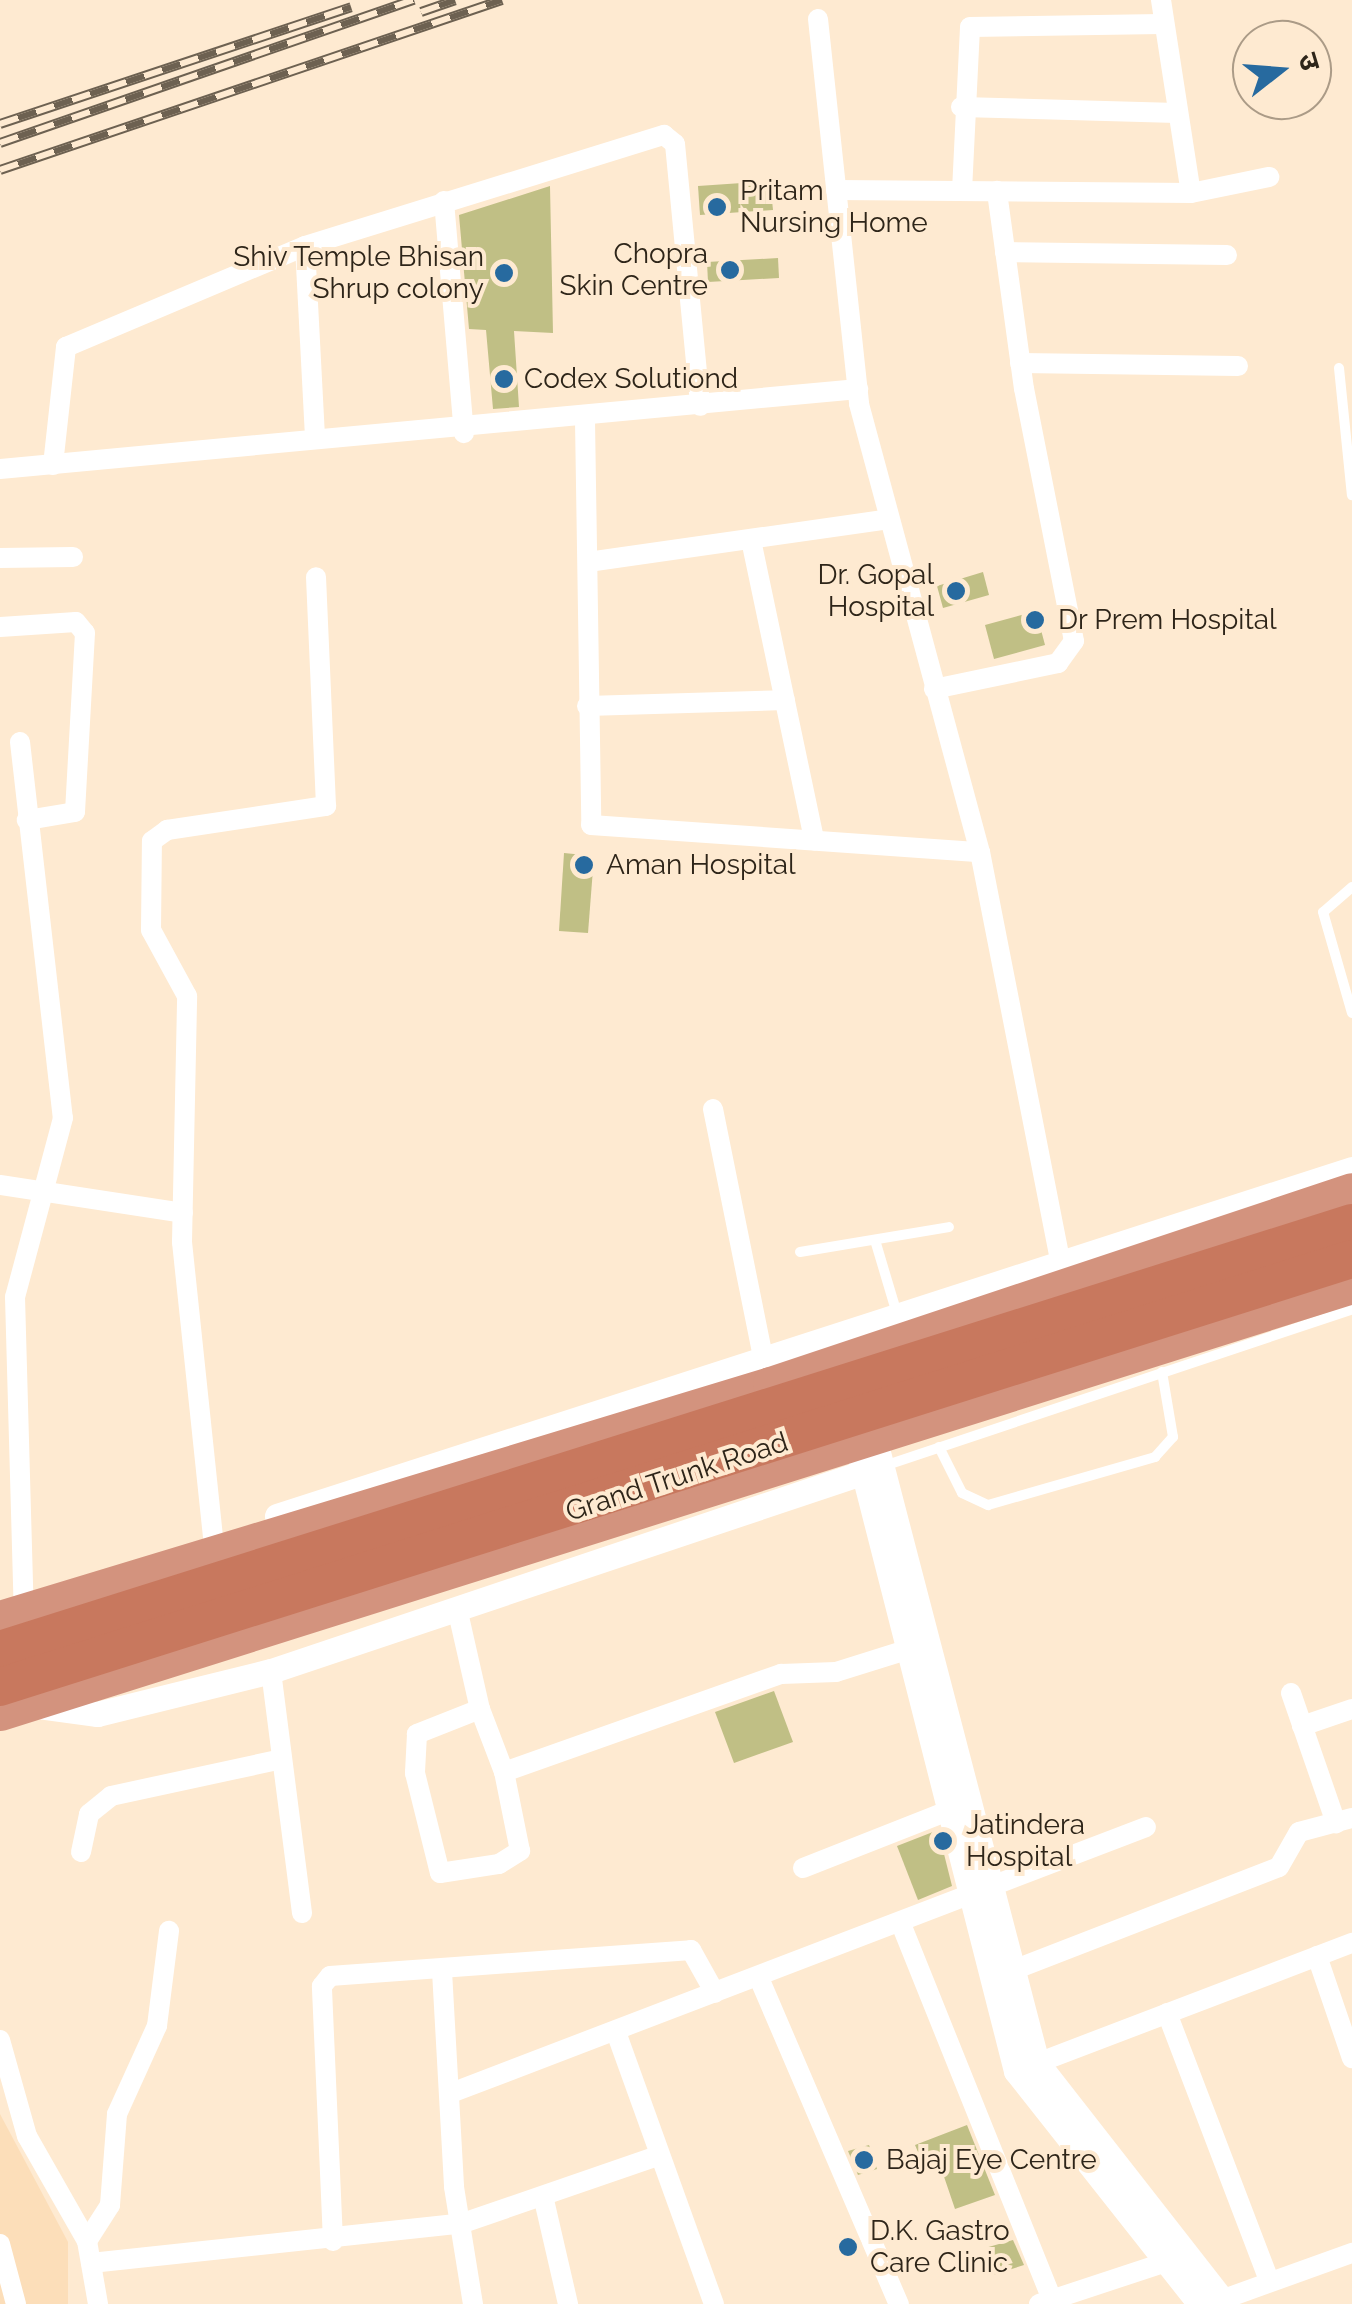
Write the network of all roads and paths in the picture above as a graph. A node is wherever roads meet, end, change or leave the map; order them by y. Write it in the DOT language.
graph roads {
  1 [pos="1161,0"];
  2 [pos="818,19"];
  3 [pos="1162,24"];
  4 [pos="961,107"];
  5 [pos="1178,113"];
  6 [pos="1269,177"];
  7 [pos="836,190"];
  8 [pos="962,191"];
  9 [pos="997,191"];
  10 [pos="1192,193"];
  11 [pos="444,200"];
  12 [pos="305,246"];
  13 [pos="1005,252"];
  14 [pos="1227,255"];
  15 [pos="1020,363"];
  16 [pos="1238,366"];
  17 [pos="1338,368"];
  18 [pos="858,389"];
  19 [pos="700,406"];
  20 [pos="585,421"];
  21 [pos="464,432"];
  22 [pos="316,437"];
  23 [pos="52,465"];
  24 [pos="0,469"];
  25 [pos="1352,494"];
  26 [pos="889,519"];
  27 [pos="751,540"];
  28 [pos="73,557"];
  29 [pos="0,558"];
  30 [pos="588,562"];
  31 [pos="316,577"];
  32 [pos="0,627"];
  33 [pos="934,690"];
  34 [pos="785,700"];
  35 [pos="587,706"];
  36 [pos="20,742"];
  37 [pos="27,820"];
  38 [pos="814,840"];
  39 [pos="980,852"];
  40 [pos="1352,887"];
  41 [pos="1352,1013"];
  42 [pos="713,1110"];
  43 [pos="1352,1168"];
  44 [pos="0,1184"];
  45 [pos="47,1188"];
  46 [pos="1352,1190"];
  47 [pos="183,1213"];
  48 [pos="1352,1223"];
  49 [pos="949,1227"];
  50 [pos="875,1240"];
  51 [pos="800,1252"];
  52 [pos="1352,1259"];
  53 [pos="1062,1273"];
  54 [pos="1352,1286"];
  55 [pos="1352,1309"];
  56 [pos="897,1314"];
  57 [pos="766,1371"];
  58 [pos="1162,1372"];
  59 [pos="939,1447"];
  60 [pos="869,1457"];
  61 [pos="366,1506"];
  62 [pos="213,1537"];
  63 [pos="126,1580"];
  64 [pos="394,1594"];
  65 [pos="456,1608"];
  66 [pos="12,1614"];
  67 [pos="918,1646"];
  68 [pos="0,1650"];
  69 [pos="271,1671"];
  70 [pos="1291,1693"];
  71 [pos="9,1702"];
  72 [pos="480,1709"];
  73 [pos="1352,1709"];
  74 [pos="1302,1726"];
  75 [pos="282,1759"];
  76 [pos="504,1772"];
  77 [pos="948,1811"];
  78 [pos="1344,1820"];
  79 [pos="1146,1828"];
  80 [pos="81,1852"];
  81 [pos="803,1868"];
  82 [pos="980,1894"];
  83 [pos="302,1913"];
  84 [pos="901,1924"];
  85 [pos="169,1931"];
  86 [pos="1352,1943"];
  87 [pos="1317,1956"];
  88 [pos="1011,1971"];
  89 [pos="442,1972"];
  90 [pos="758,1978"];
  91 [pos="715,1993"];
  92 [pos="1167,2014"];
  93 [pos="616,2032"];
  94 [pos="0,2040"];
  95 [pos="1352,2058"];
  96 [pos="4,2066"];
  97 [pos="1026,2067"];
  98 [pos="450,2093"];
  99 [pos="660,2155"];
  100 [pos="544,2200"];
  101 [pos="463,2223"];
  102 [pos="87,2241"];
  103 [pos="333,2241"];
  104 [pos="0,2244"];
  105 [pos="1352,2252"];
  106 [pos="1179,2258"];
  107 [pos="91,2263"];
  108 [pos="1268,2278"];
  109 [pos="1046,2301"];
  110 [pos="1215,2303"];
  111 [pos="16,2304"];
  112 [pos="98,2304"];
  113 [pos="473,2304"];
  114 [pos="568,2304"];
  115 [pos="714,2304"];
  116 [pos="899,2304"];
  1 -- 3 [label="street"];
  2 -- 7 [label="street"];
  3 -- 4 [label="street"];
  3 -- 5 [label="street"];
  4 -- 5 [label="street"];
  4 -- 8 [label="street"];
  5 -- 10 [label="street"];
  6 -- 10 [label="street"];
  7 -- 8 [label="street"];
  7 -- 18 [label="street"];
  8 -- 9 [label="street"];
  9 -- 10 [label="street"];
  9 -- 13 [label="street"];
  11 -- 12 [label="street"];
  11 -- 19 [label="street"];
  11 -- 21 [label="street"];
  12 -- 22 [label="street"];
  12 -- 23 [label="street"];
  13 -- 14 [label="street"];
  13 -- 15 [label="street"];
  15 -- 16 [label="street"];
  15 -- 33 [label="street"];
  17 -- 25 [label="lane"];
  18 -- 19 [label="street"];
  18 -- 26 [label="street"];
  19 -- 20 [label="street"];
  20 -- 21 [label="street"];
  20 -- 30 [label="street"];
  21 -- 22 [label="street"];
  22 -- 23 [label="street"];
  23 -- 24 [label="street"];
  26 -- 27 [label="street"];
  26 -- 33 [label="street"];
  27 -- 30 [label="street"];
  27 -- 34 [label="street"];
  28 -- 29 [label="street"];
  30 -- 35 [label="street"];
  31 -- 47 [label="street"];
  32 -- 37 [label="street"];
  33 -- 39 [label="street"];
  34 -- 35 [label="street"];
  34 -- 38 [label="street"];
  35 -- 38 [label="street"];
  36 -- 37 [label="street"];
  37 -- 45 [label="street"];
  38 -- 39 [label="street"];
  39 -- 53 [label="street"];
  40 -- 41 [label="lane"];
  42 -- 57 [label="street"];
  43 -- 53 [label="street"];
  44 -- 45 [label="street"];
  45 -- 47 [label="street"];
  45 -- 66 [label="street"];
  46 -- 53 [label="highway"];
  47 -- 62 [label="street"];
  48 -- 68 [label="highway, Grand Trunk Road"];
  49 -- 50 [label="lane"];
  50 -- 51 [label="lane"];
  50 -- 56 [label="lane"];
  52 -- 71 [label="highway, Grand Trunk Road"];
  53 -- 56 [label="street"];
  53 -- 57 [label="highway"];
  54 -- 60 [label="highway"];
  55 -- 58 [label="lane"];
  56 -- 57 [label="street"];
  57 -- 61 [label="highway"];
  57 -- 62 [label="street"];
  58 -- 59 [label="lane"];
  58 -- 59 [label="lane"];
  59 -- 60 [label="lane"];
  60 -- 64 [label="highway"];
  60 -- 65 [label="street"];
  60 -- 67 [label="street"];
  61 -- 63 [label="highway"];
  61 -- 64 [label="highway"];
  62 -- 63 [label="street"];
  63 -- 66 [label="highway"];
  64 -- 71 [label="highway"];
  65 -- 69 [label="street"];
  65 -- 72 [label="street"];
  67 -- 76 [label="street"];
  67 -- 77 [label="street"];
  67 -- 82 [label="street"];
  69 -- 71 [label="street"];
  69 -- 75 [label="street"];
  70 -- 74 [label="street"];
  72 -- 76 [label="street"];
  72 -- 76 [label="street"];
  73 -- 74 [label="street"];
  74 -- 78 [label="street"];
  75 -- 80 [label="street"];
  75 -- 83 [label="street"];
  77 -- 81 [label="street"];
  77 -- 82 [label="street"];
  78 -- 88 [label="street"];
  79 -- 82 [label="street"];
  82 -- 84 [label="street"];
  82 -- 88 [label="street"];
  82 -- 97 [label="street"];
  84 -- 90 [label="street"];
  84 -- 109 [label="street"];
  85 -- 102 [label="street"];
  86 -- 87 [label="street"];
  87 -- 92 [label="street"];
  87 -- 95 [label="street"];
  88 -- 97 [label="street"];
  89 -- 91 [label="street"];
  89 -- 98 [label="street"];
  89 -- 103 [label="street"];
  90 -- 91 [label="street"];
  90 -- 116 [label="street"];
  91 -- 93 [label="street"];
  92 -- 97 [label="street"];
  92 -- 108 [label="street"];
  93 -- 98 [label="street"];
  93 -- 99 [label="street"];
  94 -- 96 [label="street"];
  96 -- 102 [label="street"];
  97 -- 106 [label="street"];
  98 -- 101 [label="street"];
  99 -- 100 [label="street"];
  99 -- 115 [label="street"];
  100 -- 101 [label="street"];
  100 -- 114 [label="street"];
  101 -- 103 [label="street"];
  101 -- 113 [label="street"];
  102 -- 107 [label="street"];
  103 -- 107 [label="street"];
  104 -- 111 [label="street"];
  105 -- 108 [label="street"];
  106 -- 109 [label="street"];
  106 -- 110 [label="street"];
  107 -- 112 [label="street"];
  108 -- 110 [label="street"];
}
